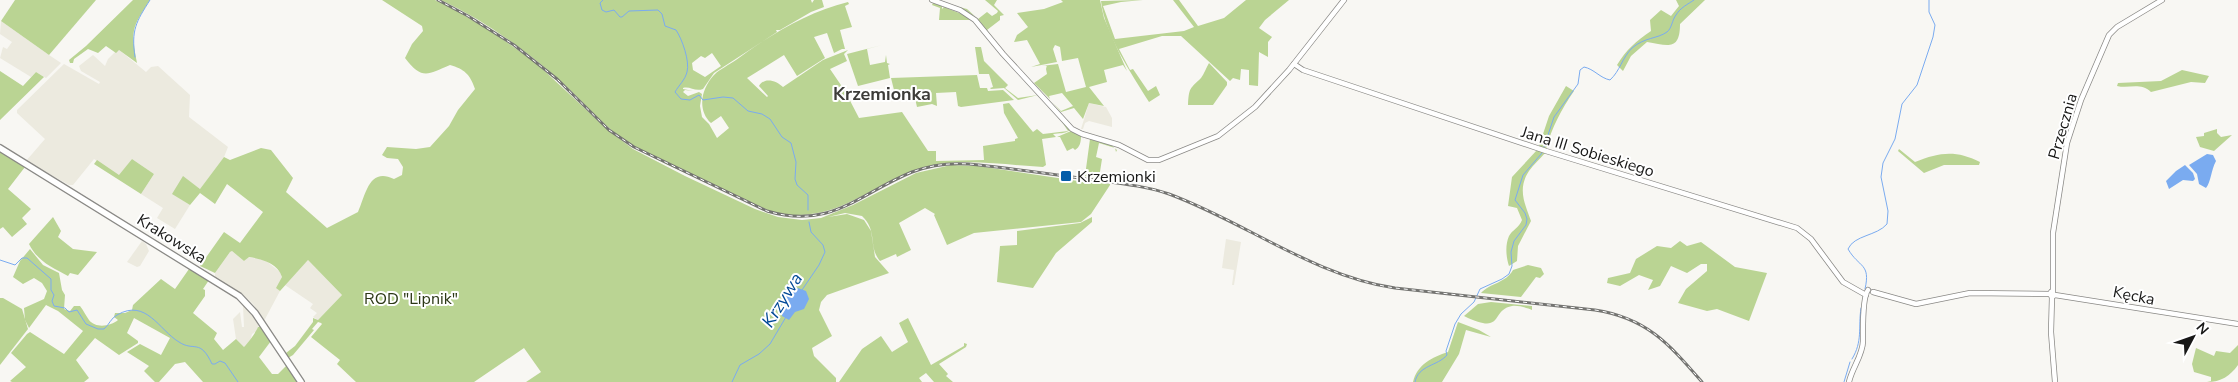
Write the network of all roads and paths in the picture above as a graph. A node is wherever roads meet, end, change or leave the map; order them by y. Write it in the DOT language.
graph roads {
  1 [pos="932,0"];
  2 [pos="1344,0"];
  3 [pos="2162,0"];
  4 [pos="1294,64"];
  5 [pos="0,148"];
  6 [pos="1869,294"];
  7 [pos="2052,294"];
  8 [pos="2238,324"];
  9 [pos="301,382"];
  10 [pos="1849,382"];
  11 [pos="2055,382"];
  1 -- 4 [label="street"];
  2 -- 4 [label="street"];
  3 -- 7 [label="street, Przecznia"];
  4 -- 6 [label="street, Jana III Sobieskiego"];
  5 -- 9 [label="main road, Krakowska"];
  6 -- 7 [label="street, Jana III Sobieskiego"];
  6 -- 10 [label="street"];
  7 -- 8 [label="street, Kęcka"];
  7 -- 11 [label="street, Przecznia"];
}
